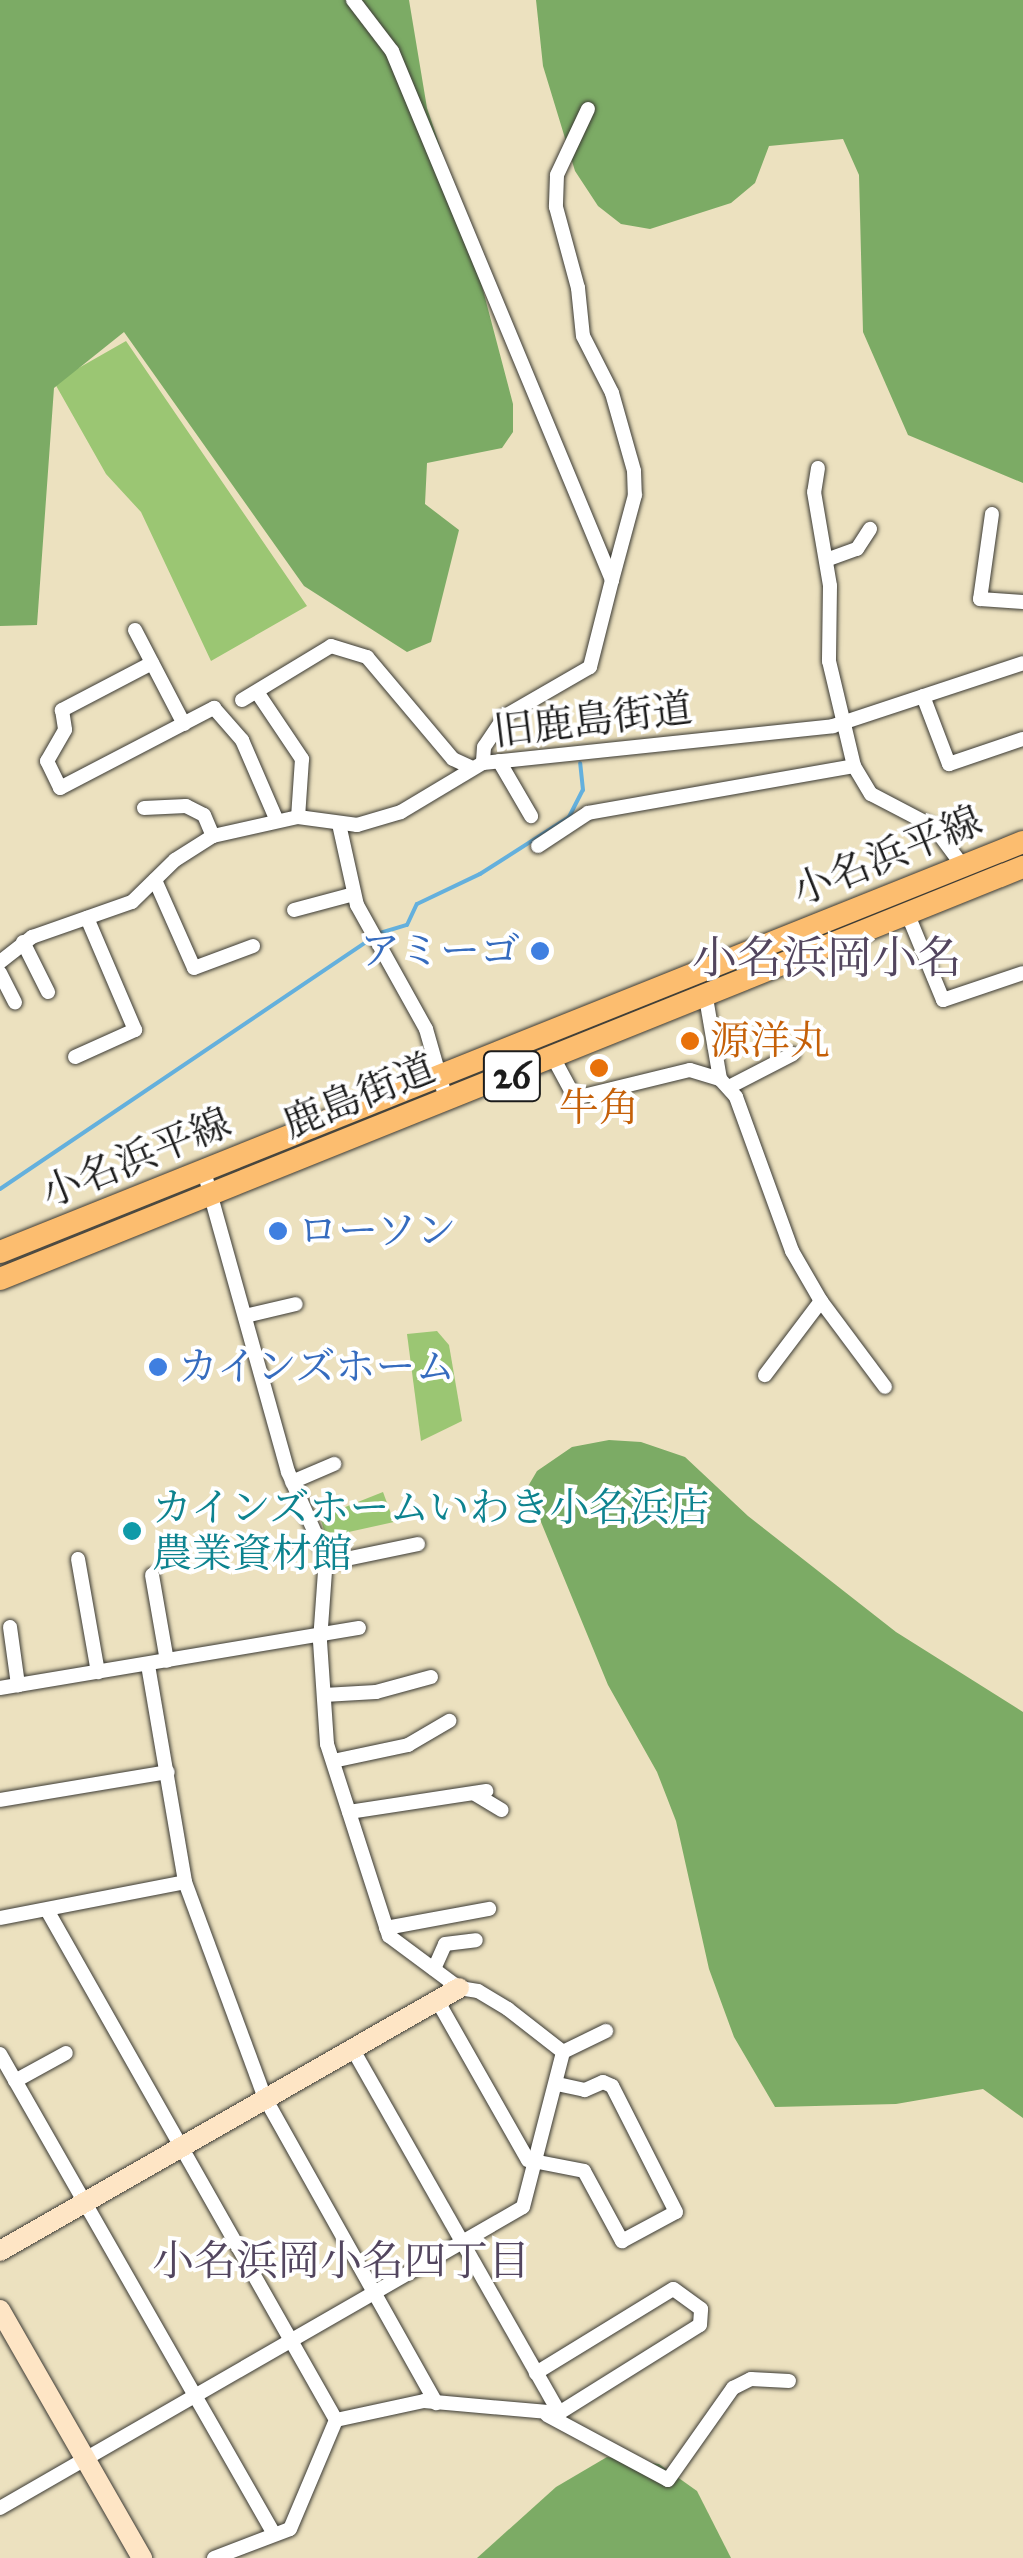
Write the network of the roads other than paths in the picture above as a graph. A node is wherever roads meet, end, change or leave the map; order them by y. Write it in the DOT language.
graph roads {
  1 [pos="353,0"];
  2 [pos="588,109"];
  3 [pos="818,468"];
  4 [pos="992,514"];
  5 [pos="870,530"];
  6 [pos="826,560"];
  7 [pos="612,580"];
  8 [pos="1023,602"];
  9 [pos="135,630"];
  10 [pos="1023,662"];
  11 [pos="152,663"];
  12 [pos="257,692"];
  13 [pos="923,696"];
  14 [pos="242,700"];
  15 [pos="848,722"];
  16 [pos="184,724"];
  17 [pos="1023,740"];
  18 [pos="499,762"];
  19 [pos="477,766"];
  20 [pos="854,766"];
  21 [pos="144,808"];
  22 [pos="532,816"];
  23 [pos="298,817"];
  24 [pos="278,821"];
  25 [pos="339,824"];
  26 [pos="213,836"];
  27 [pos="1023,842"];
  28 [pos="538,846"];
  29 [pos="1023,868"];
  30 [pos="968,877"];
  31 [pos="155,880"];
  32 [pos="354,894"];
  33 [pos="294,910"];
  34 [pos="908,916"];
  35 [pos="87,918"];
  36 [pos="24,942"];
  37 [pos="253,946"];
  38 [pos="0,962"];
  39 [pos="1023,973"];
  40 [pos="0,974"];
  41 [pos="696,974"];
  42 [pos="48,992"];
  43 [pos="707,996"];
  44 [pos="15,1002"];
  45 [pos="794,1054"];
  46 [pos="75,1057"];
  47 [pos="554,1059"];
  48 [pos="442,1075"];
  49 [pos="725,1083"];
  50 [pos="447,1102"];
  51 [pos="204,1172"];
  52 [pos="212,1195"];
  53 [pos="0,1252"];
  54 [pos="0,1279"];
  55 [pos="820,1302"];
  56 [pos="296,1304"];
  57 [pos="245,1316"];
  58 [pos="764,1375"];
  59 [pos="885,1387"];
  60 [pos="334,1464"];
  61 [pos="292,1482"];
  62 [pos="418,1544"];
  63 [pos="78,1559"];
  64 [pos="327,1563"];
  65 [pos="152,1575"];
  66 [pos="10,1627"];
  67 [pos="359,1628"];
  68 [pos="321,1634"];
  69 [pos="166,1661"];
  70 [pos="148,1665"];
  71 [pos="98,1672"];
  72 [pos="431,1676"];
  73 [pos="18,1685"];
  74 [pos="0,1688"];
  75 [pos="324,1695"];
  76 [pos="449,1722"];
  77 [pos="333,1762"];
  78 [pos="168,1772"];
  79 [pos="0,1800"];
  80 [pos="502,1810"];
  81 [pos="349,1812"];
  82 [pos="185,1882"];
  83 [pos="0,1909"];
  84 [pos="490,1909"];
  85 [pos="47,1910"];
  86 [pos="1,1917"];
  87 [pos="386,1928"];
  88 [pos="476,1940"];
  89 [pos="434,1970"];
  90 [pos="459,1988"];
  91 [pos="437,2000"];
  92 [pos="606,2031"];
  93 [pos="352,2048"];
  94 [pos="563,2052"];
  95 [pos="66,2053"];
  96 [pos="0,2054"];
  97 [pos="15,2082"];
  98 [pos="557,2084"];
  99 [pos="264,2098"];
  100 [pos="179,2149"];
  101 [pos="538,2162"];
  102 [pos="82,2202"];
  103 [pos="462,2241"];
  104 [pos="0,2250"];
  105 [pos="374,2290"];
  106 [pos="0,2310"];
  107 [pos="290,2340"];
  108 [pos="536,2373"];
  109 [pos="789,2381"];
  110 [pos="194,2395"];
  111 [pos="436,2403"];
  112 [pos="553,2414"];
  113 [pos="336,2420"];
  114 [pos="86,2460"];
  115 [pos="0,2508"];
  116 [pos="274,2534"];
  117 [pos="142,2558"];
  118 [pos="214,2558"];
  1 -- 7 [label="street"];
  2 -- 7 [label="street"];
  3 -- 6 [label="street"];
  4 -- 8 [label="street"];
  5 -- 6 [label="street"];
  6 -- 15 [label="street"];
  7 -- 19 [label="street"];
  9 -- 11 [label="street"];
  10 -- 13 [label="street, 旧鹿島街道"];
  11 -- 16 [label="street"];
  11 -- 16 [label="street"];
  12 -- 14 [label="street"];
  12 -- 19 [label="street"];
  12 -- 23 [label="street"];
  13 -- 15 [label="street, 旧鹿島街道"];
  13 -- 17 [label="street"];
  15 -- 18 [label="street, 旧鹿島街道"];
  15 -- 20 [label="street"];
  16 -- 24 [label="street"];
  18 -- 19 [label="street, 旧鹿島街道"];
  18 -- 22 [label="street"];
  19 -- 25 [label="street, 旧鹿島街道"];
  20 -- 28 [label="street"];
  20 -- 30 [label="street"];
  21 -- 26 [label="street"];
  23 -- 24 [label="street, 旧鹿島街道"];
  23 -- 25 [label="street, 旧鹿島街道"];
  24 -- 26 [label="street, 旧鹿島街道"];
  25 -- 32 [label="street"];
  26 -- 31 [label="street, 旧鹿島街道"];
  27 -- 30 [label="main road, 小名浜平線 / 26"];
  29 -- 30 [label="main road, 鹿島街道 / 26"];
  30 -- 34 [label="main road, 鹿島街道 / 26"];
  30 -- 41 [label="main road, 小名浜平線 / 26"];
  31 -- 35 [label="street, 旧鹿島街道"];
  31 -- 37 [label="street"];
  32 -- 33 [label="street"];
  32 -- 48 [label="street"];
  34 -- 39 [label="street"];
  34 -- 43 [label="main road, 鹿島街道 / 26"];
  35 -- 36 [label="street, 旧鹿島街道"];
  35 -- 46 [label="street"];
  36 -- 38 [label="street, 旧鹿島街道"];
  36 -- 42 [label="street"];
  40 -- 44 [label="street"];
  41 -- 43 [label="street"];
  41 -- 48 [label="main road, 小名浜平線 / 26"];
  43 -- 47 [label="main road, 鹿島街道 / 26"];
  43 -- 49 [label="street"];
  45 -- 49 [label="street"];
  47 -- 49 [label="street"];
  47 -- 50 [label="main road, 鹿島街道 / 26"];
  48 -- 50 [label="street"];
  48 -- 51 [label="main road, 小名浜平線 / 26"];
  49 -- 55 [label="street"];
  50 -- 52 [label="main road, 鹿島街道 / 26"];
  51 -- 52 [label="street"];
  51 -- 53 [label="main road, 小名浜平線 / 26"];
  52 -- 54 [label="main road, 鹿島街道 / 26"];
  52 -- 57 [label="street"];
  55 -- 58 [label="street"];
  55 -- 59 [label="street"];
  56 -- 57 [label="street"];
  57 -- 61 [label="street"];
  60 -- 61 [label="street"];
  61 -- 64 [label="street"];
  62 -- 64 [label="street"];
  63 -- 71 [label="street"];
  64 -- 68 [label="street"];
  65 -- 69 [label="street"];
  66 -- 73 [label="street"];
  67 -- 68 [label="street"];
  68 -- 69 [label="street"];
  68 -- 75 [label="street"];
  69 -- 70 [label="street"];
  70 -- 71 [label="street"];
  70 -- 78 [label="street"];
  71 -- 73 [label="street"];
  72 -- 75 [label="street"];
  73 -- 74 [label="street"];
  75 -- 77 [label="street"];
  76 -- 77 [label="street"];
  77 -- 81 [label="street"];
  78 -- 79 [label="street"];
  78 -- 82 [label="street"];
  80 -- 81 [label="street"];
  81 -- 87 [label="street"];
  82 -- 85 [label="street"];
  82 -- 99 [label="street"];
  83 -- 86 [label="street"];
  84 -- 87 [label="street"];
  85 -- 86 [label="street"];
  85 -- 100 [label="street"];
  87 -- 89 [label="street"];
  88 -- 89 [label="street"];
  89 -- 90 [label="street"];
  90 -- 91 [label="street"];
  90 -- 94 [label="street"];
  91 -- 93 [label="street"];
  91 -- 101 [label="street"];
  92 -- 94 [label="street"];
  93 -- 99 [label="street"];
  93 -- 103 [label="street"];
  94 -- 98 [label="street"];
  95 -- 97 [label="street"];
  96 -- 97 [label="street"];
  97 -- 102 [label="street"];
  98 -- 101 [label="street"];
  98 -- 101 [label="street"];
  99 -- 100 [label="street"];
  99 -- 105 [label="street"];
  100 -- 102 [label="street"];
  100 -- 107 [label="street"];
  101 -- 103 [label="street"];
  102 -- 104 [label="street"];
  102 -- 110 [label="street"];
  103 -- 105 [label="street"];
  103 -- 108 [label="street"];
  105 -- 107 [label="street"];
  105 -- 111 [label="street"];
  106 -- 114 [label="street"];
  107 -- 110 [label="street"];
  107 -- 113 [label="street"];
  108 -- 112 [label="street"];
  108 -- 112 [label="street"];
  109 -- 112 [label="street"];
  110 -- 114 [label="street"];
  110 -- 116 [label="street"];
  111 -- 112 [label="street"];
  111 -- 113 [label="street"];
  113 -- 116 [label="street"];
  114 -- 115 [label="street"];
  114 -- 117 [label="street"];
  116 -- 118 [label="street"];
}
